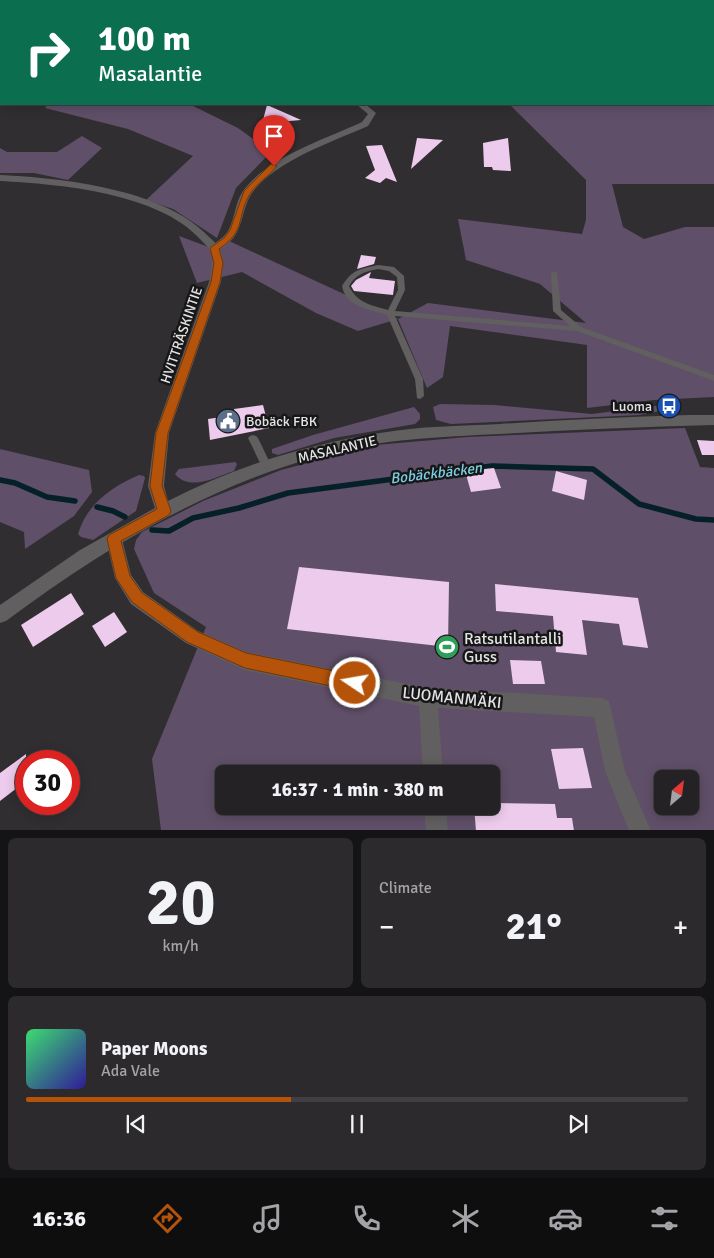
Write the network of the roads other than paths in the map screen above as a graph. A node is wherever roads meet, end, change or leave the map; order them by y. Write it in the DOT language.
graph roads {
  1 [pos="361,105"];
  2 [pos="0,178"];
  3 [pos="214,248"];
  4 [pos="555,273"];
  5 [pos="390,313"];
  6 [pos="578,328"];
  7 [pos="714,378"];
  8 [pos="420,396"];
  9 [pos="714,420"];
  10 [pos="252,438"];
  11 [pos="267,467"];
  12 [pos="164,511"];
  13 [pos="114,539"];
  14 [pos="0,615"];
  15 [pos="428,698"];
  16 [pos="432,765"];
  17 [pos="436,815"];
  18 [pos="437,830"];
  19 [pos="640,830"];
  1 -- 3 [label="street"];
  2 -- 3 [label="street"];
  3 -- 12 [label="street, HVITTRÄSKINTIE"];
  4 -- 6 [label="lane"];
  5 -- 5 [label="lane"];
  5 -- 6 [label="lane"];
  5 -- 8 [label="lane"];
  6 -- 7 [label="lane"];
  9 -- 11 [label="street, MASALANTIE"];
  10 -- 11 [label="lane"];
  11 -- 12 [label="street, MASALANTIE"];
  12 -- 13 [label="street, MASALANTIE"];
  13 -- 14 [label="street, MASALANTIE"];
  13 -- 15 [label="street, LUOMANMÄKI"];
  15 -- 16 [label="street"];
  15 -- 19 [label="street, LUOMANMÄKI"];
  17 -- 18 [label="street"];
}
